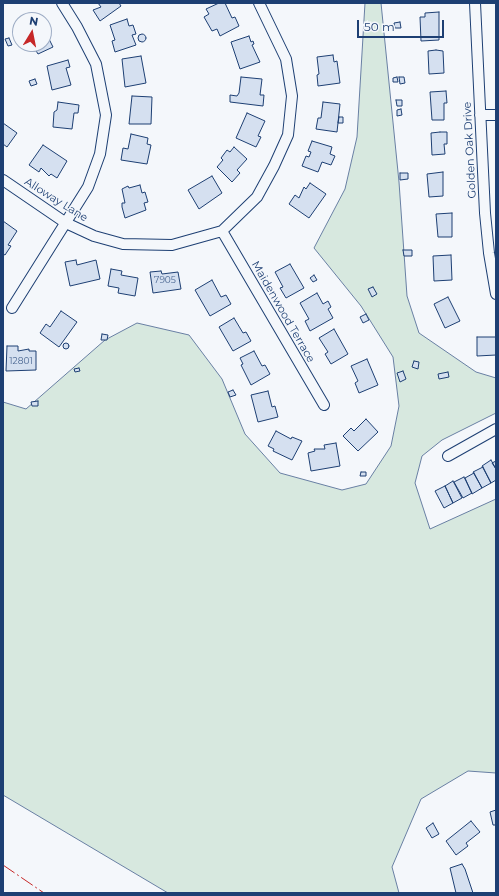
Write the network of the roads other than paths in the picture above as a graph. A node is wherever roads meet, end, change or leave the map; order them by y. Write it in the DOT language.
graph roads {
  1 [pos="62,3"];
  2 [pos="259,3"];
  3 [pos="475,3"];
  4 [pos="480,115"];
  5 [pos="496,115"];
  6 [pos="3,180"];
  7 [pos="66,223"];
  8 [pos="222,231"];
  9 [pos="496,294"];
  10 [pos="12,308"];
  11 [pos="324,404"];
  12 [pos="496,429"];
  13 [pos="448,456"];
  1 -- 7 [label="street"];
  2 -- 8 [label="street, Alloway Lane"];
  3 -- 4 [label="street, Golden Oak Drive"];
  4 -- 5 [label="street"];
  4 -- 9 [label="street, Golden Oak Drive"];
  6 -- 7 [label="street, Alloway Lane"];
  7 -- 8 [label="street, Alloway Lane"];
  7 -- 10 [label="street"];
  8 -- 11 [label="street, Maidenwood Terrace"];
  12 -- 13 [label="street"];
}
